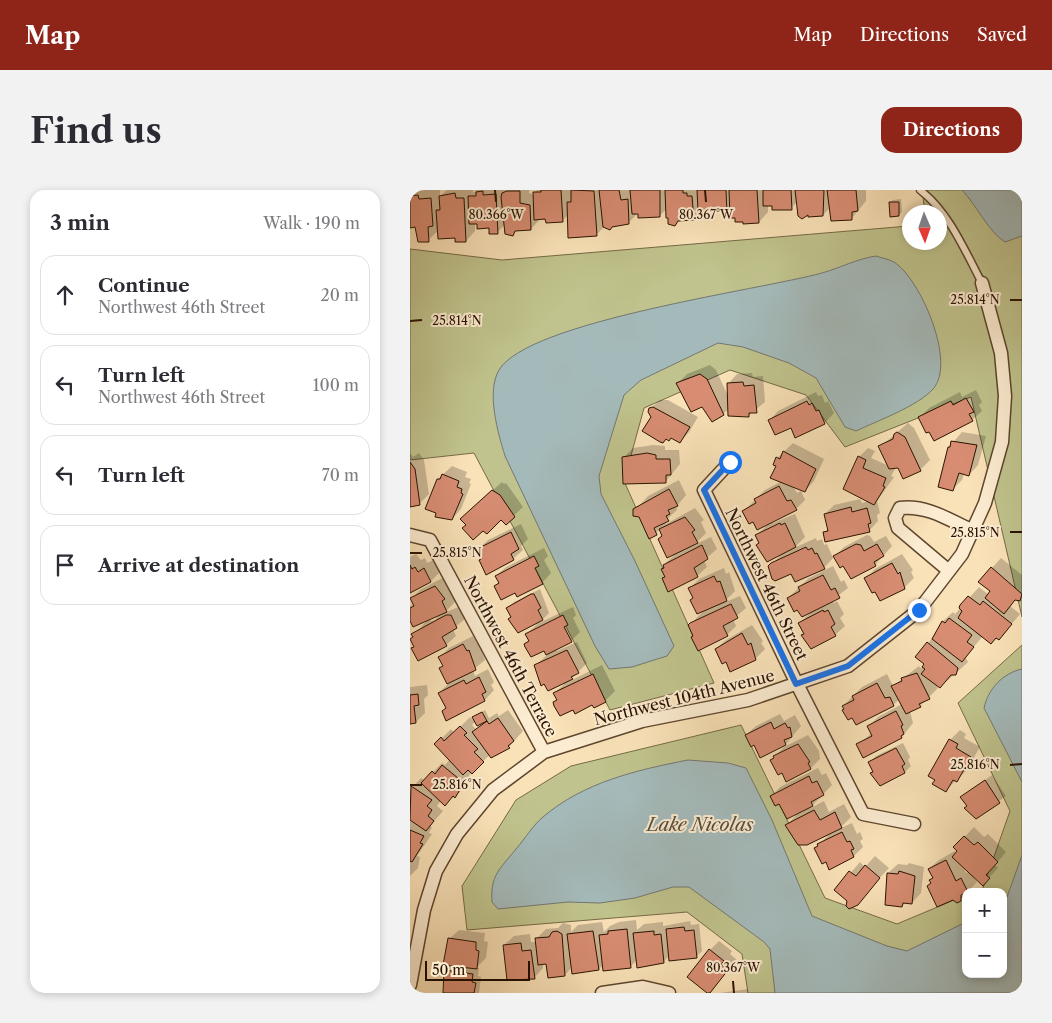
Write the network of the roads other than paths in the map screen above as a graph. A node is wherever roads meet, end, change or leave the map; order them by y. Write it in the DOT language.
graph roads {
  1 [pos="920,190"];
  2 [pos="982,283"];
  3 [pos="730,462"];
  4 [pos="973,531"];
  5 [pos="410,535"];
  6 [pos="949,571"];
  7 [pos="796,684"];
  8 [pos="544,752"];
  9 [pos="914,824"];
  10 [pos="410,984"];
  11 [pos="602,993"];
  12 [pos="669,993"];
  1 -- 2 [label="lane"];
  2 -- 4 [label="street, Northwest 104th Avenue"];
  3 -- 7 [label="street, Northwest 46th Street"];
  4 -- 6 [label="street, Northwest 104th Avenue"];
  4 -- 6 [label="street"];
  5 -- 8 [label="street, Northwest 46th Terrace"];
  6 -- 7 [label="street, Northwest 104th Avenue"];
  7 -- 8 [label="street, Northwest 104th Avenue"];
  7 -- 9 [label="street, Northwest 46th Street"];
  8 -- 10 [label="street, Northwest 104th Avenue"];
  11 -- 12 [label="street"];
}
